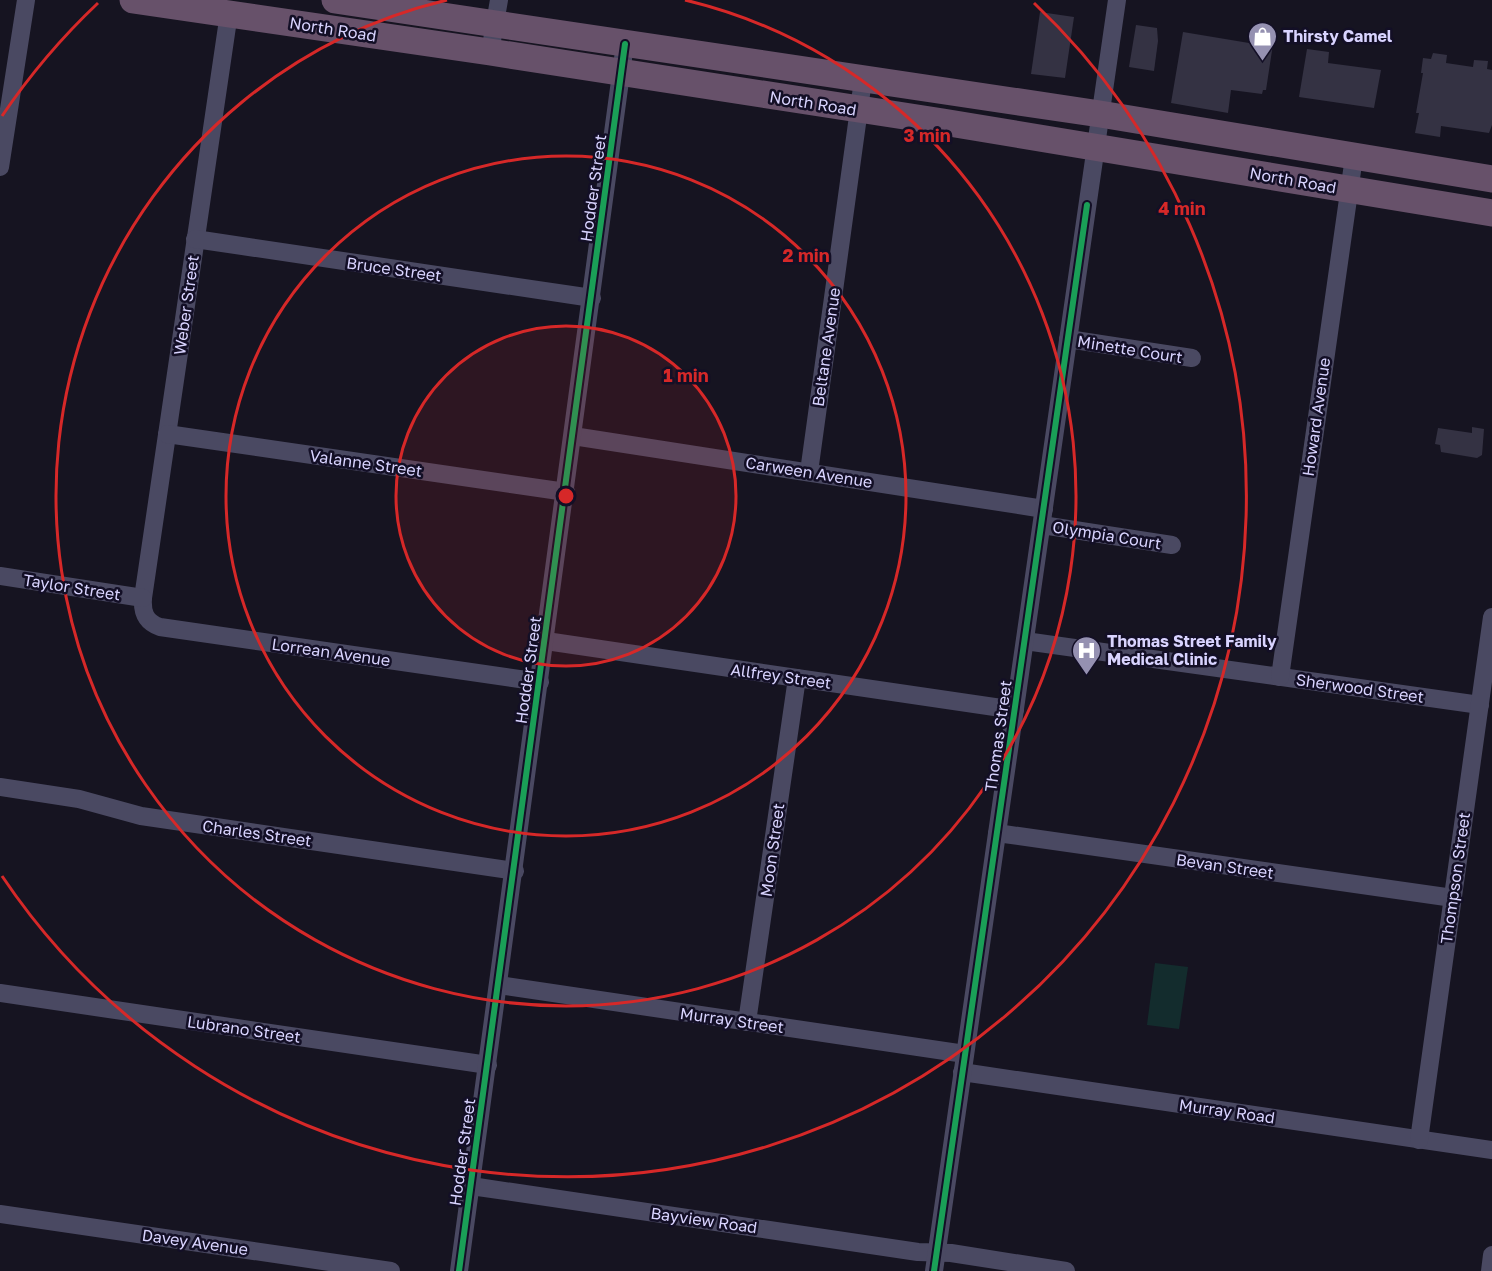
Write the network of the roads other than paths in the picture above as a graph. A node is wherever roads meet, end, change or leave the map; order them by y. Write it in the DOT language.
graph roads {
  1 [pos="26,0"];
  2 [pos="133,0"];
  3 [pos="335,0"];
  4 [pos="1117,0"];
  5 [pos="497,12"];
  6 [pos="229,13"];
  7 [pos="625,44"];
  8 [pos="490,52"];
  9 [pos="622,73"];
  10 [pos="863,80"];
  11 [pos="973,96"];
  12 [pos="859,111"];
  13 [pos="1100,114"];
  14 [pos="968,126"];
  15 [pos="1095,147"];
  16 [pos="1354,157"];
  17 [pos="0,167"];
  18 [pos="1492,179"];
  19 [pos="1349,190"];
  20 [pos="1492,213"];
  21 [pos="195,239"];
  22 [pos="592,298"];
  23 [pos="1068,339"];
  24 [pos="1192,358"];
  25 [pos="167,434"];
  26 [pos="573,436"];
  27 [pos="809,472"];
  28 [pos="566,492"];
  29 [pos="1043,517"];
  30 [pos="1172,545"];
  31 [pos="0,576"];
  32 [pos="143,598"];
  33 [pos="1492,617"];
  34 [pos="1025,640"];
  35 [pos="546,641"];
  36 [pos="1280,677"];
  37 [pos="797,678"];
  38 [pos="540,682"];
  39 [pos="1480,705"];
  40 [pos="1015,710"];
  41 [pos="0,787"];
  42 [pos="997,834"];
  43 [pos="515,871"];
  44 [pos="1453,898"];
  45 [pos="499,986"];
  46 [pos="0,993"];
  47 [pos="747,1022"];
  48 [pos="964,1063"];
  49 [pos="488,1065"];
  50 [pos="1419,1140"];
  51 [pos="1492,1150"];
  52 [pos="471,1185"];
  53 [pos="0,1214"];
  54 [pos="1492,1256"];
  55 [pos="935,1262"];
  56 [pos="391,1271"];
  57 [pos="459,1271"];
  58 [pos="1066,1271"];
  59 [pos="1490,1271"];
  1 -- 17 [label="street"];
  2 -- 6 [label="highway, North Road"];
  3 -- 5 [label="highway, North Road"];
  4 -- 13 [label="street, Thomas Street"];
  5 -- 7 [label="highway, North Road"];
  5 -- 8 [label="street"];
  6 -- 8 [label="highway, North Road"];
  6 -- 21 [label="street, Weber Street"];
  7 -- 9 [label="street, Hodder Street"];
  7 -- 10 [label="highway, North Road"];
  8 -- 9 [label="highway, North Road"];
  9 -- 12 [label="highway, North Road"];
  9 -- 22 [label="street, Hodder Street"];
  10 -- 11 [label="highway, North Road"];
  10 -- 12 [label="street, Beltane Avenue"];
  11 -- 13 [label="highway, North Road"];
  11 -- 14 [label="highway"];
  12 -- 14 [label="highway, North Road"];
  12 -- 27 [label="street, Beltane Avenue"];
  13 -- 15 [label="street, Thomas Street"];
  13 -- 16 [label="highway, North Road"];
  14 -- 15 [label="highway, North Road"];
  15 -- 19 [label="highway, North Road"];
  15 -- 23 [label="street, Thomas Street"];
  16 -- 18 [label="highway, North Road"];
  16 -- 19 [label="street, Howard Avenue"];
  19 -- 20 [label="highway, North Road"];
  19 -- 36 [label="street, Howard Avenue"];
  21 -- 22 [label="street, Bruce Street"];
  21 -- 25 [label="street, Weber Street"];
  22 -- 26 [label="street, Hodder Street"];
  23 -- 24 [label="street, Minette Court"];
  23 -- 29 [label="street, Thomas Street"];
  25 -- 28 [label="street, Valanne Street"];
  25 -- 32 [label="street, Weber Street"];
  26 -- 27 [label="street, Carween Avenue"];
  26 -- 28 [label="street, Hodder Street"];
  27 -- 29 [label="street, Carween Avenue"];
  28 -- 35 [label="street, Hodder Street"];
  29 -- 30 [label="street, Olympia Court"];
  29 -- 34 [label="street, Thomas Street"];
  31 -- 32 [label="street, Taylor Street"];
  32 -- 38 [label="street, Lorrean Avenue"];
  33 -- 39 [label="street, Thompson Street"];
  34 -- 36 [label="street, Sherwood Street"];
  34 -- 40 [label="street, Thomas Street"];
  35 -- 37 [label="street, Allfrey Street"];
  35 -- 38 [label="street, Hodder Street"];
  36 -- 39 [label="street, Sherwood Street"];
  37 -- 40 [label="street, Allfrey Street"];
  37 -- 47 [label="street, Moon Street"];
  38 -- 43 [label="street, Hodder Street"];
  39 -- 44 [label="street, Thompson Street"];
  40 -- 42 [label="street, Thomas Street"];
  41 -- 43 [label="street, Charles Street"];
  42 -- 44 [label="street, Bevan Street"];
  42 -- 48 [label="street, Thomas Street"];
  43 -- 45 [label="street, Hodder Street"];
  44 -- 50 [label="street, Thompson Street"];
  45 -- 47 [label="street, Murray Street"];
  45 -- 49 [label="street, Hodder Street"];
  46 -- 49 [label="street, Lubrano Street"];
  47 -- 48 [label="street, Murray Street"];
  48 -- 50 [label="street, Murray Road"];
  48 -- 55 [label="street, Thomas Street"];
  49 -- 52 [label="street, Hodder Street"];
  50 -- 51 [label="street, Murray Road"];
  52 -- 55 [label="street, Bayview Road"];
  52 -- 57 [label="street, Hodder Street"];
  53 -- 56 [label="street, Davey Avenue"];
  54 -- 59 [label="street"];
  55 -- 58 [label="street, Bayview Road"];
}
